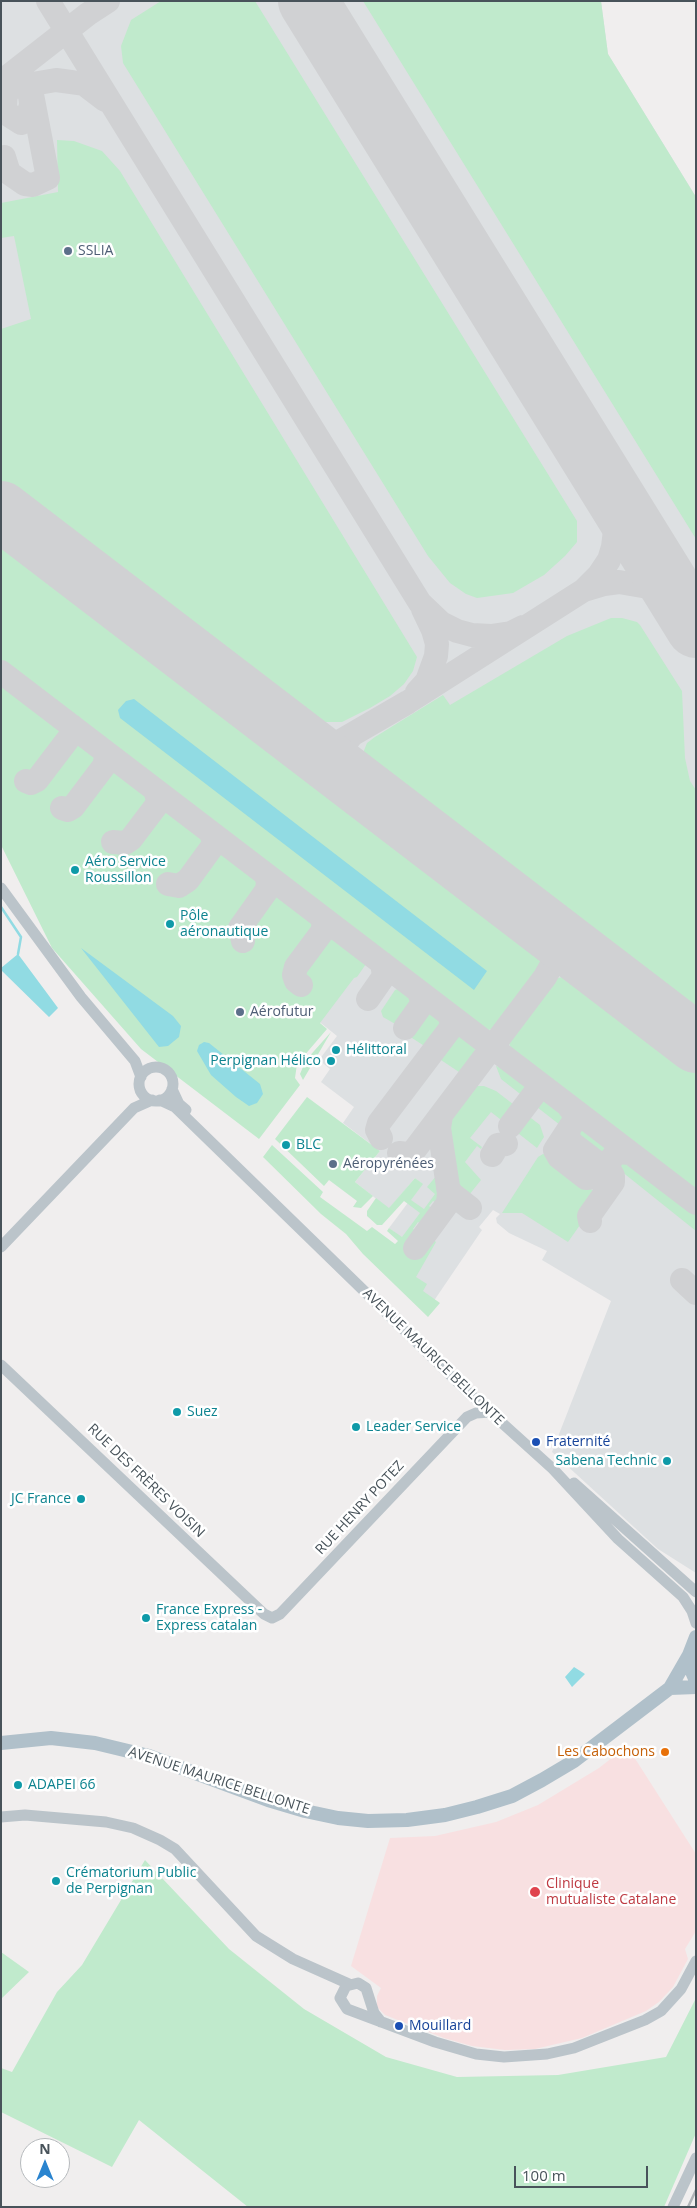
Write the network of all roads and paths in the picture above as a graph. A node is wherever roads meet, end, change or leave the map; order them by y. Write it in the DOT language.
graph roads {
  1 [pos="1,888"];
  2 [pos="135,1061"];
  3 [pos="152,1068"];
  4 [pos="140,1083"];
  5 [pos="172,1089"];
  6 [pos="156,1100"];
  7 [pos="134,1108"];
  8 [pos="1,1247"];
  9 [pos="1,1365"];
  10 [pos="470,1394"];
  11 [pos="491,1412"];
  12 [pos="467,1417"];
  13 [pos="696,1592"];
  14 [pos="272,1618"];
  15 [pos="696,1622"];
  16 [pos="696,1637"];
  17 [pos="689,1655"];
  18 [pos="696,1681"];
  19 [pos="696,1687"];
  20 [pos="670,1688"];
  21 [pos="1,1743"];
  22 [pos="1,1817"];
  23 [pos="696,1961"];
  24 [pos="330,1976"];
  25 [pos="349,1984"];
  26 [pos="341,1993"];
  27 [pos="369,1996"];
  28 [pos="356,2011"];
  29 [pos="381,2022"];
  30 [pos="696,2158"];
  31 [pos="673,2207"];
  1 -- 2 [label="street"];
  2 -- 3 [label="street"];
  2 -- 4 [label="street"];
  3 -- 4 [label="street"];
  3 -- 5 [label="street"];
  4 -- 6 [label="street"];
  4 -- 7 [label="street"];
  5 -- 6 [label="street"];
  5 -- 13 [label="street, AVENUE MAURICE BELLONTE"];
  6 -- 7 [label="street"];
  6 -- 10 [label="street, AVENUE MAURICE BELLONTE"];
  7 -- 8 [label="street"];
  9 -- 14 [label="street, RUE DES FRÈRES VOISIN"];
  10 -- 11 [label="street, AVENUE MAURICE BELLONTE"];
  10 -- 12 [label="street"];
  11 -- 12 [label="street"];
  11 -- 15 [label="street, AVENUE MAURICE BELLONTE"];
  12 -- 14 [label="street, RUE HENRY POTEZ"];
  16 -- 17 [label="main road, AVENUE MAURICE BELLONTE"];
  17 -- 18 [label="main road"];
  17 -- 20 [label="main road, AVENUE MAURICE BELLONTE"];
  19 -- 20 [label="main road"];
  20 -- 21 [label="main road, AVENUE MAURICE BELLONTE"];
  22 -- 24 [label="street"];
  23 -- 29 [label="street"];
  24 -- 25 [label="street"];
  24 -- 26 [label="street"];
  25 -- 26 [label="street"];
  25 -- 27 [label="street"];
  26 -- 28 [label="street"];
  27 -- 28 [label="street"];
  27 -- 29 [label="street"];
  28 -- 29 [label="street"];
  30 -- 31 [label="street"];
}
